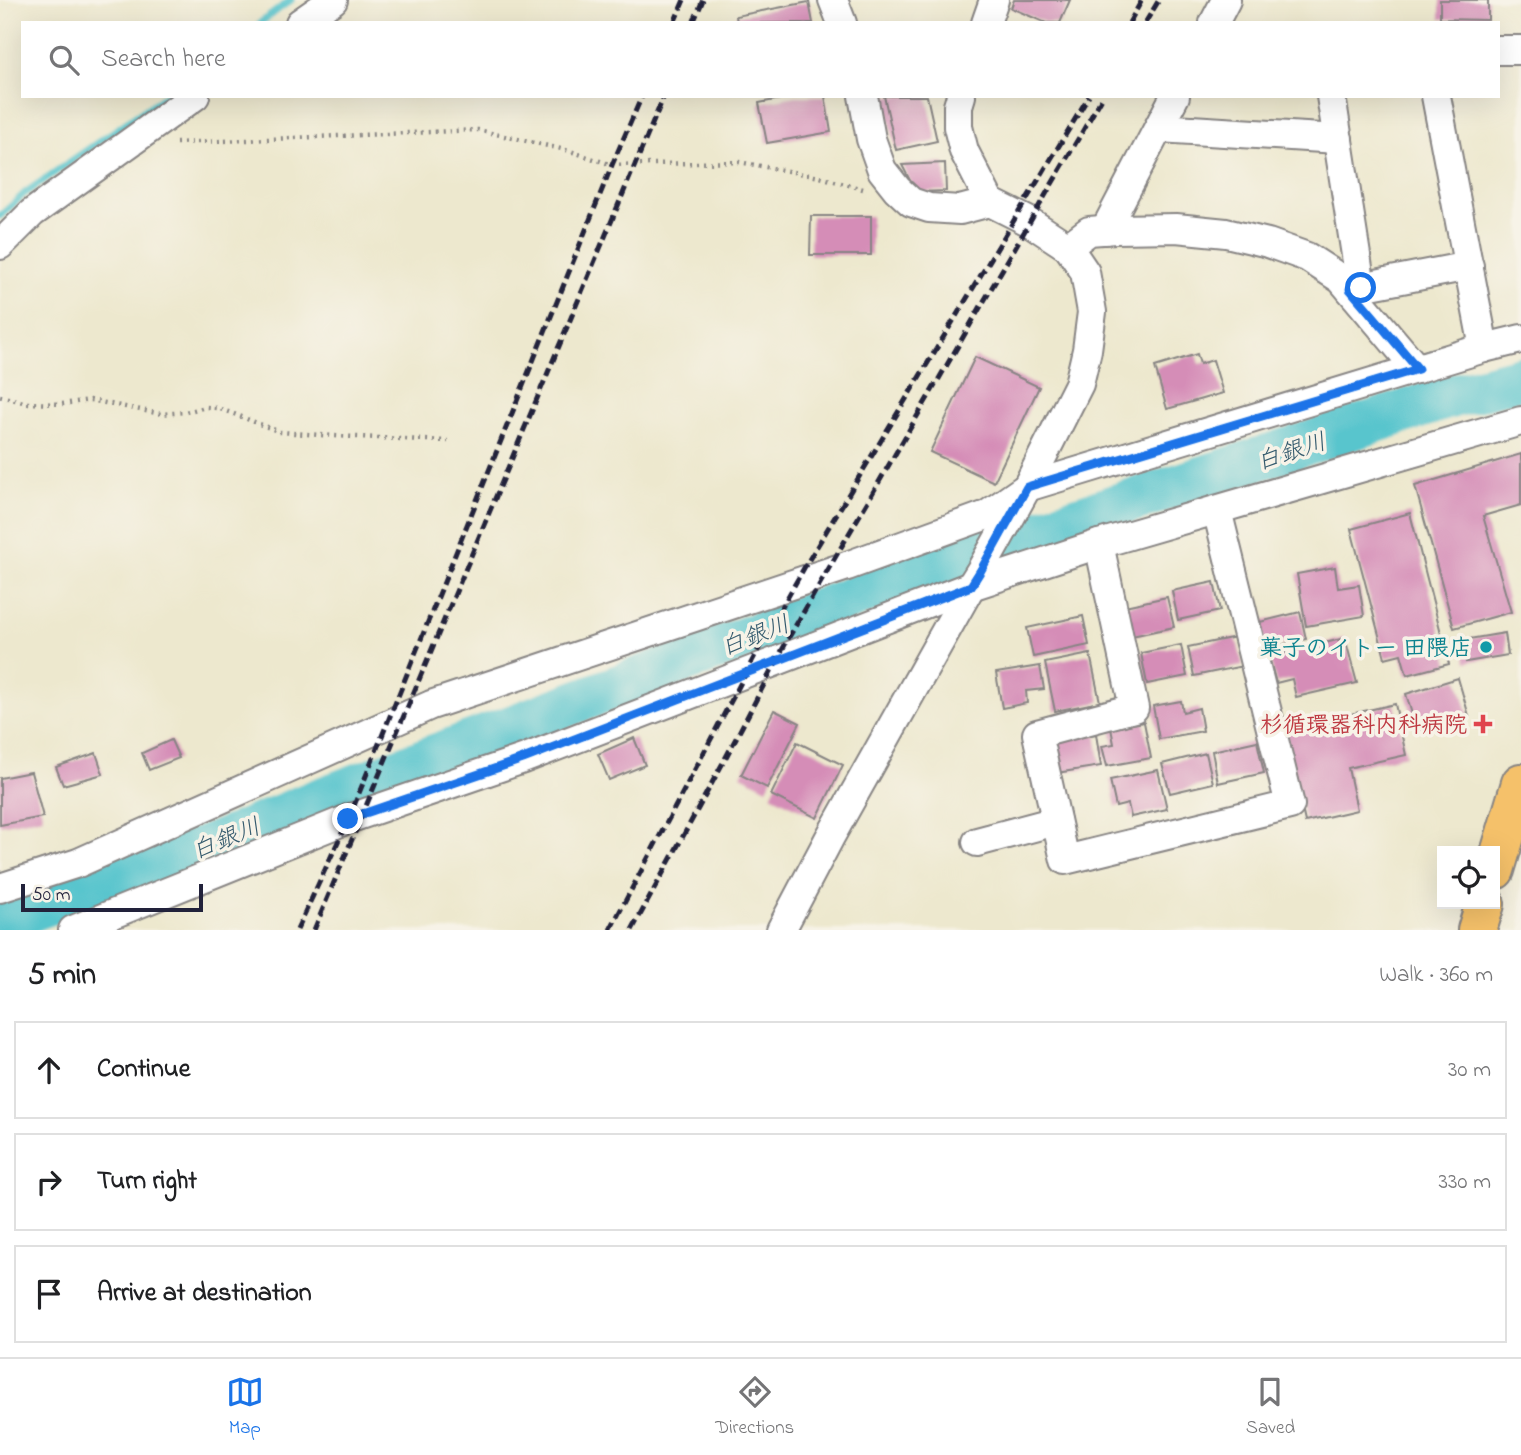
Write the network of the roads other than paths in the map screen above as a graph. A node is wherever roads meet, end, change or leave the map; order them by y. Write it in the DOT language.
graph roads {
  1 [pos="333,0"];
  2 [pos="833,0"];
  3 [pos="994,0"];
  4 [pos="1226,0"];
  5 [pos="303,21"];
  6 [pos="841,21"];
  7 [pos="987,21"];
  8 [pos="1215,21"];
  9 [pos="1500,50"];
  10 [pos="1521,50"];
  11 [pos="192,98"];
  12 [pos="863,98"];
  13 [pos="960,98"];
  14 [pos="1174,98"];
  15 [pos="1331,98"];
  16 [pos="1436,98"];
  17 [pos="1158,128"];
  18 [pos="1338,139"];
  19 [pos="990,202"];
  20 [pos="1105,230"];
  21 [pos="0,245"];
  22 [pos="1069,247"];
  23 [pos="1469,266"];
  24 [pos="1355,288"];
  25 [pos="1521,339"];
  26 [pos="1484,348"];
  27 [pos="1418,369"];
  28 [pos="1521,421"];
  29 [pos="1021,496"];
  30 [pos="1217,510"];
  31 [pos="1099,544"];
  32 [pos="976,578"];
  33 [pos="1521,783"];
  34 [pos="1056,821"];
  35 [pos="977,842"];
  36 [pos="1500,853"];
  37 [pos="0,888"];
  38 [pos="1483,909"];
  39 [pos="73,930"];
  40 [pos="781,930"];
  41 [pos="1477,930"];
  1 -- 5 [label="street"];
  2 -- 6 [label="street"];
  3 -- 7 [label="street"];
  4 -- 8 [label="street"];
  9 -- 10 [label="street"];
  11 -- 21 [label="street"];
  12 -- 19 [label="street"];
  13 -- 19 [label="street"];
  14 -- 17 [label="street"];
  15 -- 18 [label="street"];
  16 -- 23 [label="street"];
  17 -- 18 [label="street"];
  17 -- 20 [label="street"];
  18 -- 24 [label="street"];
  19 -- 22 [label="street"];
  20 -- 22 [label="street"];
  20 -- 24 [label="street"];
  22 -- 29 [label="street"];
  23 -- 24 [label="street"];
  23 -- 26 [label="street"];
  24 -- 27 [label="street"];
  25 -- 26 [label="street"];
  26 -- 27 [label="street"];
  27 -- 29 [label="street"];
  28 -- 30 [label="street"];
  29 -- 32 [label="street"];
  29 -- 37 [label="street"];
  30 -- 31 [label="street"];
  30 -- 34 [label="street"];
  31 -- 32 [label="street"];
  31 -- 34 [label="street"];
  32 -- 39 [label="street"];
  32 -- 40 [label="street"];
  33 -- 36 [label="highway"];
  34 -- 35 [label="street"];
  38 -- 41 [label="highway"];
}
